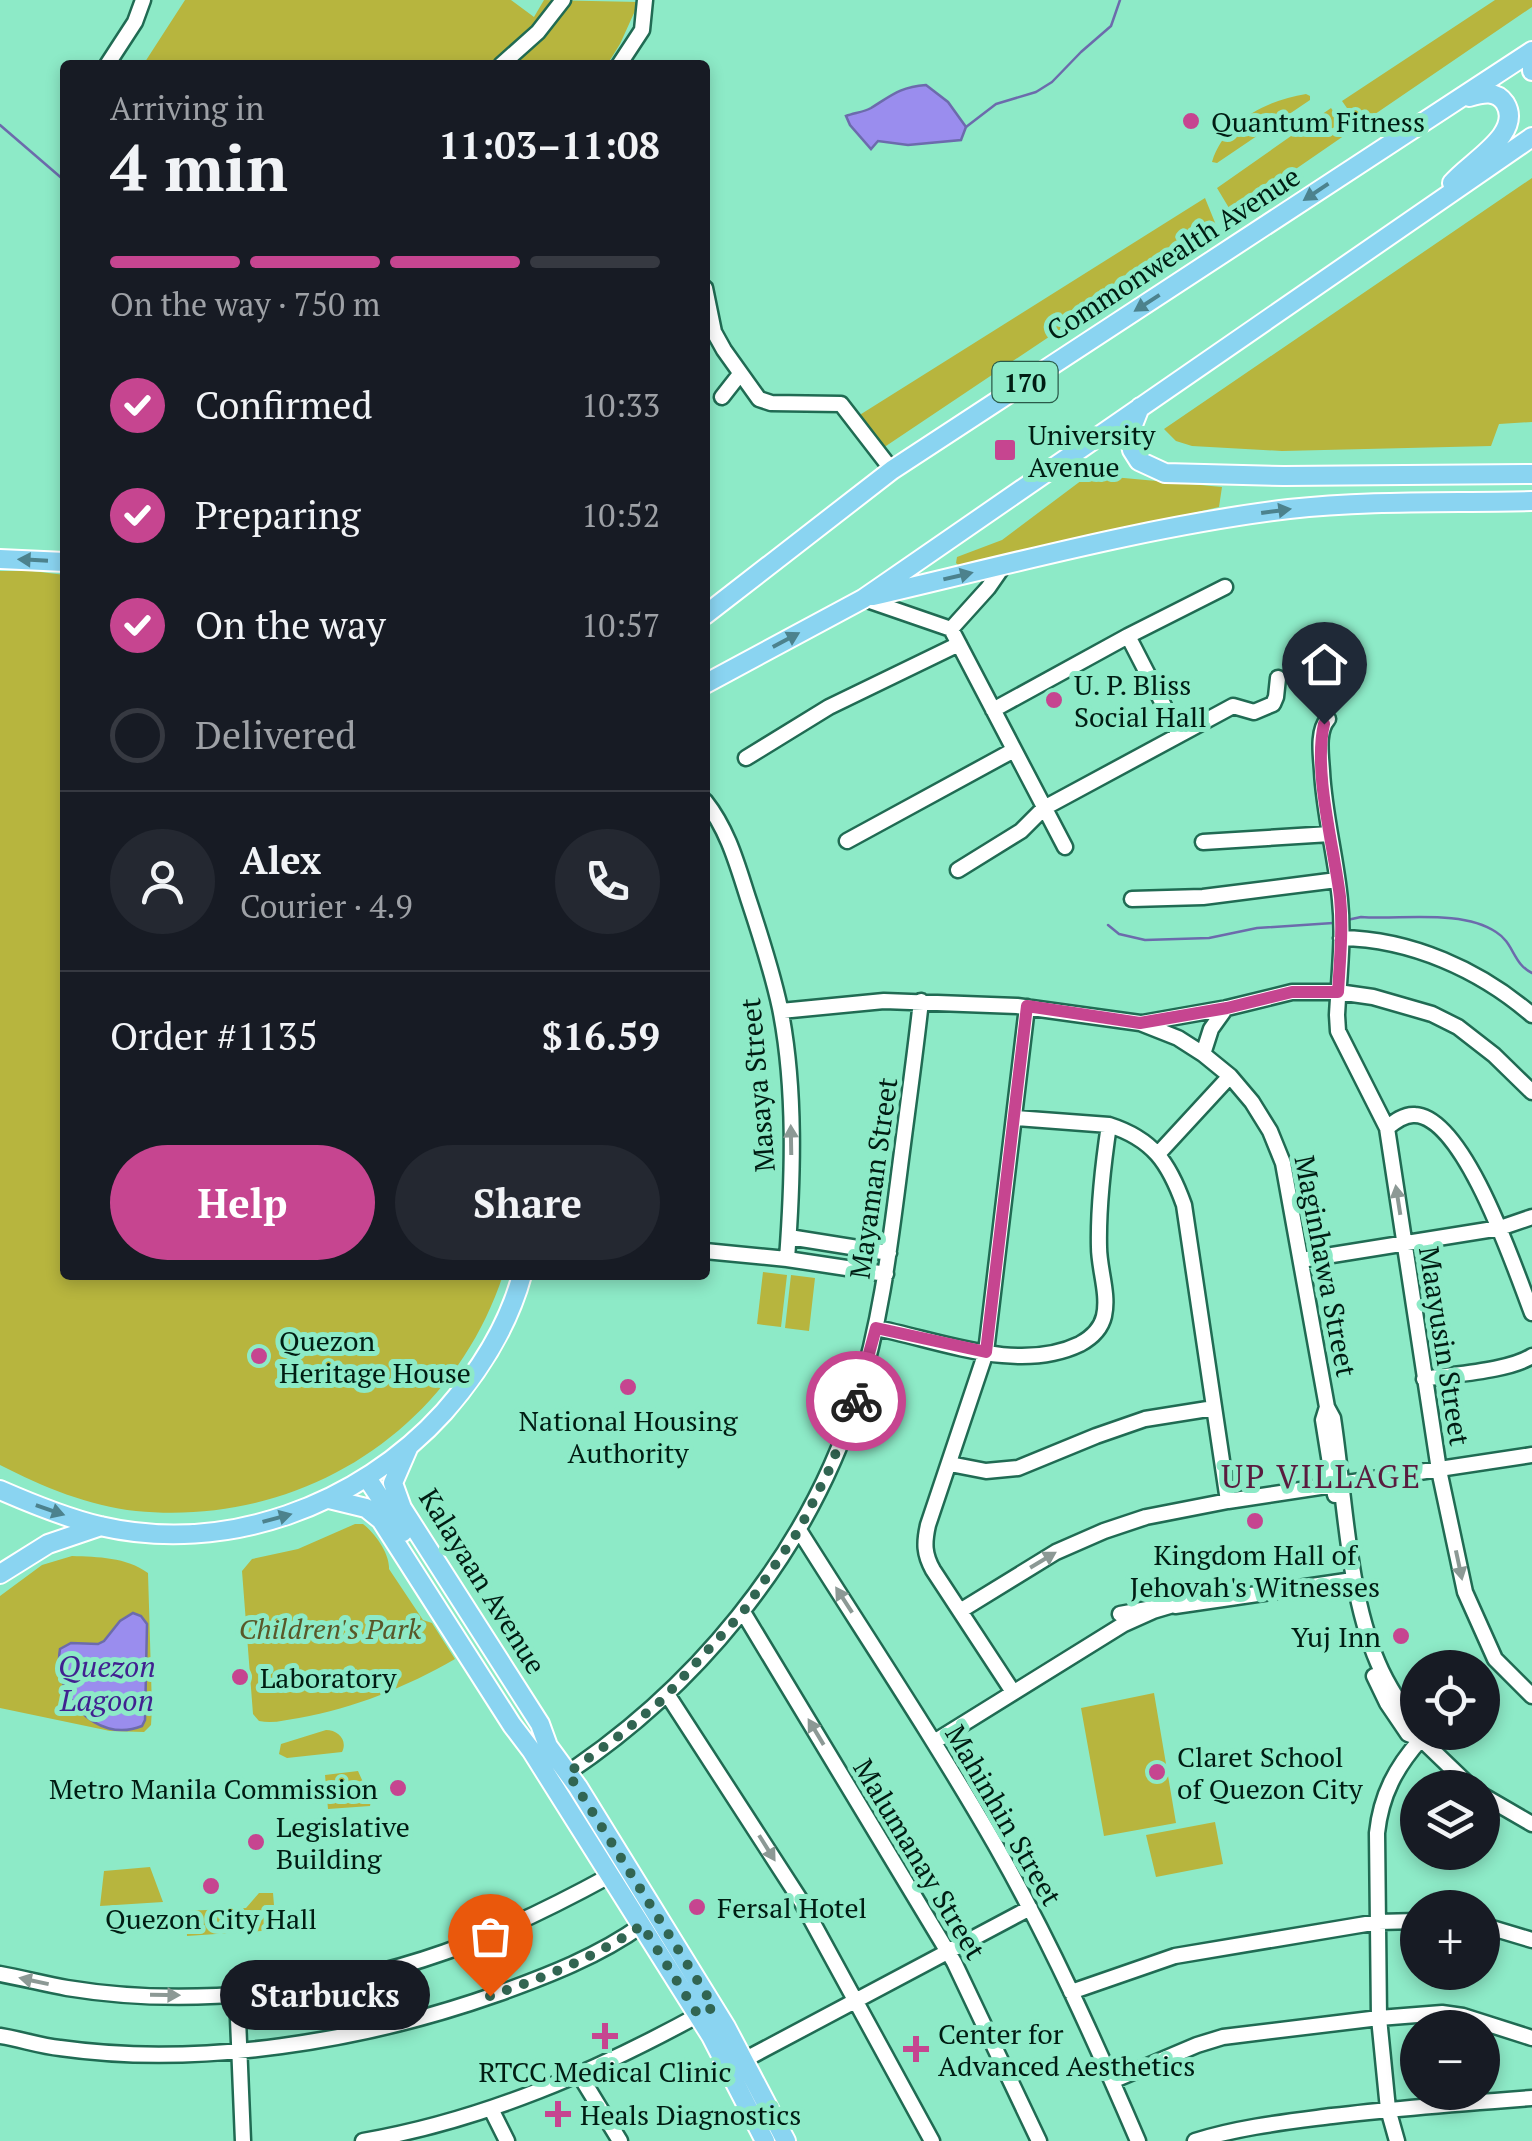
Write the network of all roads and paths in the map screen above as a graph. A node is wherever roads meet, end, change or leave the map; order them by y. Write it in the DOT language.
graph roads {
  1 [pos="144,0"];
  2 [pos="562,0"];
  3 [pos="645,0"];
  4 [pos="1532,52"];
  5 [pos="110,60"];
  6 [pos="507,60"];
  7 [pos="622,60"];
  8 [pos="1450,103"];
  9 [pos="1532,137"];
  10 [pos="1434,206"];
  11 [pos="710,312"];
  12 [pos="740,374"];
  13 [pos="722,396"];
  14 [pos="1140,406"];
  15 [pos="892,470"];
  16 [pos="1532,474"];
  17 [pos="1532,501"];
  18 [pos="0,559"];
  19 [pos="60,562"];
  20 [pos="1004,565"];
  21 [pos="1225,587"];
  22 [pos="863,598"];
  23 [pos="710,612"];
  24 [pos="951,629"];
  25 [pos="1128,636"];
  26 [pos="959,644"];
  27 [pos="1278,678"];
  28 [pos="710,681"];
  29 [pos="994,710"];
  30 [pos="1328,720"];
  31 [pos="1179,735"];
  32 [pos="1014,750"];
  33 [pos="746,758"];
  34 [pos="1044,808"];
  35 [pos="710,809"];
  36 [pos="1330,834"];
  37 [pos="847,841"];
  38 [pos="1203,842"];
  39 [pos="1064,847"];
  40 [pos="958,870"];
  41 [pos="1337,880"];
  42 [pos="1132,898"];
  43 [pos="1341,938"];
  44 [pos="1338,999"];
  45 [pos="920,1001"];
  46 [pos="1027,1006"];
  47 [pos="1227,1008"];
  48 [pos="780,1011"];
  49 [pos="1532,1016"];
  50 [pos="1140,1023"];
  51 [pos="1203,1054"];
  52 [pos="1230,1076"];
  53 [pos="1532,1092"];
  54 [pos="1015,1118"];
  55 [pos="1109,1124"];
  56 [pos="1386,1128"];
  57 [pos="1158,1154"];
  58 [pos="1532,1217"];
  59 [pos="1500,1228"];
  60 [pos="789,1237"];
  61 [pos="1405,1244"];
  62 [pos="710,1251"];
  63 [pos="889,1253"];
  64 [pos="787,1259"];
  65 [pos="1301,1260"];
  66 [pos="886,1274"];
  67 [pos="520,1280"];
  68 [pos="1532,1313"];
  69 [pos="876,1328"];
  70 [pos="986,1352"];
  71 [pos="1532,1356"];
  72 [pos="1424,1378"];
  73 [pos="1214,1408"];
  74 [pos="409,1446"];
  75 [pos="1532,1455"];
  76 [pos="950,1464"];
  77 [pos="1439,1470"];
  78 [pos="368,1478"];
  79 [pos="1338,1485"];
  80 [pos="0,1490"];
  81 [pos="329,1499"];
  82 [pos="1228,1501"];
  83 [pos="384,1514"];
  84 [pos="102,1526"];
  85 [pos="799,1530"];
  86 [pos="0,1574"];
  87 [pos="1346,1581"];
  88 [pos="960,1611"];
  89 [pos="743,1612"];
  90 [pos="1013,1692"];
  91 [pos="667,1694"];
  92 [pos="1532,1696"];
  93 [pos="1400,1703"];
  94 [pos="1400,1722"];
  95 [pos="536,1742"];
  96 [pos="934,1742"];
  97 [pos="1409,1750"];
  98 [pos="1435,1750"];
  99 [pos="1454,1770"];
  100 [pos="560,1778"];
  101 [pos="1500,1805"];
  102 [pos="1532,1824"];
  103 [pos="611,1876"];
  104 [pos="1030,1908"];
  105 [pos="1400,1921"];
  106 [pos="1378,1922"];
  107 [pos="642,1925"];
  108 [pos="1500,1930"];
  109 [pos="1532,1940"];
  110 [pos="948,1951"];
  111 [pos="0,1974"];
  112 [pos="1072,1992"];
  113 [pos="237,1994"];
  114 [pos="856,2000"];
  115 [pos="706,2011"];
  116 [pos="1379,2018"];
  117 [pos="0,2036"];
  118 [pos="1532,2038"];
  119 [pos="238,2050"];
  120 [pos="744,2060"];
  121 [pos="579,2074"];
  122 [pos="1112,2081"];
  123 [pos="1532,2098"];
  124 [pos="490,2109"];
  125 [pos="1388,2109"];
  126 [pos="243,2141"];
  127 [pos="363,2141"];
  128 [pos="507,2141"];
  129 [pos="620,2141"];
  130 [pos="764,2141"];
  131 [pos="786,2141"];
  132 [pos="932,2141"];
  133 [pos="1039,2141"];
  134 [pos="1138,2141"];
  135 [pos="1194,2141"];
  136 [pos="1397,2141"];
  1 -- 5 [label="street"];
  2 -- 6 [label="street"];
  3 -- 7 [label="street"];
  4 -- 8 [label="main road, Commonwealth Avenue / 170"];
  8 -- 10 [label="main road"];
  8 -- 15 [label="main road, Commonwealth Avenue / 170, one-way"];
  9 -- 10 [label="main road"];
  10 -- 14 [label="main road"];
  11 -- 12 [label="street"];
  12 -- 13 [label="street"];
  12 -- 15 [label="street"];
  14 -- 16 [label="main road"];
  14 -- 22 [label="main road"];
  15 -- 23 [label="main road, Commonwealth Avenue / 170"];
  20 -- 17 [label="main road, one-way"];
  19 -- 18 [label="main road, one-way"];
  22 -- 20 [label="main road, one-way"];
  20 -- 24 [label="street"];
  21 -- 25 [label="street"];
  22 -- 24 [label="street"];
  28 -- 22 [label="main road, one-way"];
  24 -- 26 [label="street"];
  25 -- 29 [label="street"];
  25 -- 31 [label="street"];
  26 -- 29 [label="street"];
  26 -- 33 [label="street"];
  27 -- 31 [label="street"];
  29 -- 32 [label="street"];
  30 -- 36 [label="street, Maayusin Street"];
  31 -- 34 [label="street"];
  32 -- 34 [label="street"];
  32 -- 37 [label="street"];
  34 -- 39 [label="street"];
  34 -- 40 [label="street"];
  35 -- 48 [label="street, Masaya Street"];
  36 -- 38 [label="street"];
  36 -- 41 [label="street, Maayusin Street"];
  41 -- 42 [label="street"];
  41 -- 43 [label="street, Maayusin Street"];
  43 -- 44 [label="street, Maayusin Street"];
  43 -- 49 [label="street"];
  44 -- 47 [label="street"];
  44 -- 53 [label="street"];
  44 -- 56 [label="street, Maayusin Street"];
  45 -- 46 [label="street, Maginhawa Street"];
  45 -- 48 [label="street, Maginhawa Street"];
  45 -- 63 [label="street, Mayaman Street"];
  46 -- 50 [label="street, Maginhawa Street"];
  46 -- 54 [label="street"];
  47 -- 50 [label="street"];
  47 -- 51 [label="street"];
  60 -- 48 [label="street, Masaya Street, one-way"];
  50 -- 51 [label="street, Maginhawa Street"];
  51 -- 52 [label="street, Maginhawa Street"];
  52 -- 57 [label="street"];
  52 -- 65 [label="street, Maginhawa Street"];
  54 -- 55 [label="street"];
  54 -- 70 [label="street"];
  55 -- 57 [label="street"];
  55 -- 70 [label="street"];
  56 -- 59 [label="street"];
  61 -- 56 [label="street, Maayusin Street, one-way"];
  57 -- 73 [label="street"];
  58 -- 59 [label="street"];
  59 -- 61 [label="street"];
  59 -- 68 [label="street"];
  60 -- 63 [label="street"];
  60 -- 64 [label="street, Masaya Street"];
  61 -- 65 [label="street"];
  61 -- 72 [label="street, Maayusin Street"];
  62 -- 64 [label="street"];
  63 -- 66 [label="street, Mayaman Street"];
  64 -- 66 [label="street"];
  65 -- 79 [label="street, Maginhawa Street"];
  66 -- 69 [label="street, Mayaman Street"];
  67 -- 74 [label="main road"];
  69 -- 70 [label="street"];
  69 -- 85 [label="street, Mayaman Street"];
  70 -- 76 [label="street"];
  71 -- 72 [label="street"];
  72 -- 77 [label="street, Maayusin Street"];
  73 -- 76 [label="street"];
  73 -- 82 [label="street"];
  74 -- 78 [label="main road"];
  74 -- 95 [label="main road, Kalayaan Avenue"];
  75 -- 77 [label="street"];
  76 -- 88 [label="street"];
  77 -- 79 [label="street"];
  77 -- 92 [label="street, Maayusin Street, one-way"];
  78 -- 81 [label="main road"];
  78 -- 83 [label="main road, Kalayaan Avenue"];
  79 -- 82 [label="street"];
  79 -- 87 [label="street, Maginhawa Street"];
  79 -- 93 [label="street, Maginhawa Street"];
  80 -- 84 [label="main road, one-way"];
  81 -- 83 [label="main road, Kalayaan Avenue"];
  84 -- 81 [label="main road, one-way"];
  88 -- 82 [label="street, one-way"];
  83 -- 95 [label="main road, Kalayaan Avenue"];
  84 -- 86 [label="main road"];
  85 -- 89 [label="street, Mayaman Street"];
  96 -- 85 [label="street, Mahinhin Street, one-way"];
  87 -- 90 [label="street"];
  87 -- 94 [label="street, Maginhawa Street"];
  88 -- 90 [label="street"];
  89 -- 91 [label="street, Mayaman Street"];
  110 -- 89 [label="street, Malumanay Street, one-way"];
  90 -- 96 [label="street"];
  91 -- 100 [label="street, Mayaman Street"];
  91 -- 114 [label="street, one-way"];
  95 -- 100 [label="main road, Kalayaan Avenue"];
  96 -- 104 [label="street, Mahinhin Street"];
  97 -- 106 [label="street"];
  98 -- 99 [label="street, Maginhawa Street"];
  100 -- 103 [label="main road, Kalayaan Avenue"];
  100 -- 115 [label="main road, Kalayaan Avenue"];
  101 -- 102 [label="street"];
  103 -- 107 [label="main road, Kalayaan Avenue"];
  103 -- 113 [label="street"];
  104 -- 110 [label="street"];
  104 -- 112 [label="street, Mahinhin Street"];
  105 -- 106 [label="street"];
  106 -- 112 [label="street"];
  106 -- 116 [label="street"];
  107 -- 115 [label="main road, Kalayaan Avenue"];
  107 -- 119 [label="street"];
  108 -- 109 [label="street"];
  110 -- 114 [label="street"];
  110 -- 133 [label="street, Malumanay Street"];
  111 -- 113 [label="street"];
  112 -- 122 [label="street, Mahinhin Street"];
  113 -- 119 [label="street"];
  114 -- 120 [label="street"];
  114 -- 132 [label="street"];
  115 -- 120 [label="main road, Kalayaan Avenue"];
  115 -- 121 [label="street"];
  115 -- 130 [label="main road, Kalayaan Avenue"];
  116 -- 118 [label="street"];
  116 -- 122 [label="street"];
  116 -- 125 [label="street"];
  117 -- 119 [label="street"];
  119 -- 126 [label="street"];
  120 -- 131 [label="main road, Kalayaan Avenue"];
  121 -- 124 [label="street"];
  121 -- 129 [label="street"];
  122 -- 134 [label="street, Mahinhin Street"];
  123 -- 125 [label="street"];
  124 -- 127 [label="street"];
  124 -- 128 [label="street"];
  125 -- 135 [label="street"];
  125 -- 136 [label="street"];
}
